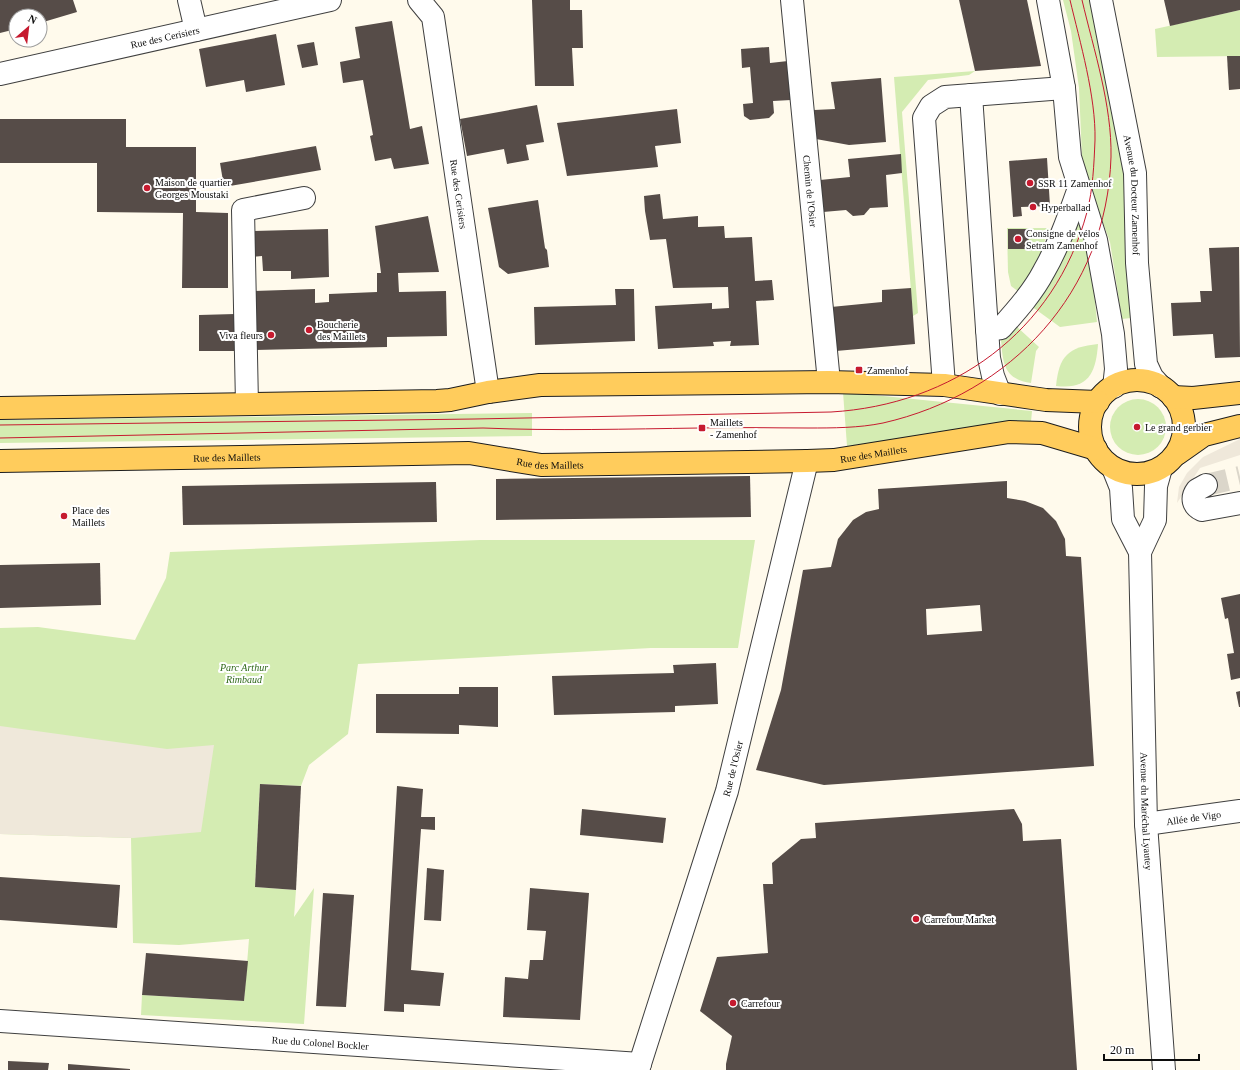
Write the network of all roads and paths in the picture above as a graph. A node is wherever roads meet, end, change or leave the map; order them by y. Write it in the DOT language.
graph roads {
  1 [pos="189,0"];
  2 [pos="330,0"];
  3 [pos="419,0"];
  4 [pos="792,0"];
  5 [pos="1048,0"];
  6 [pos="1100,0"];
  7 [pos="196,30"];
  8 [pos="0,74"];
  9 [pos="1064,88"];
  10 [pos="971,95"];
  11 [pos="1079,188"];
  12 [pos="304,198"];
  13 [pos="987,330"];
  14 [pos="829,382"];
  15 [pos="944,385"];
  16 [pos="1114,387"];
  17 [pos="488,392"];
  18 [pos="1167,392"];
  19 [pos="1240,393"];
  20 [pos="1000,394"];
  21 [pos="1098,402"];
  22 [pos="247,404"];
  23 [pos="0,408"];
  24 [pos="1240,426"];
  25 [pos="1096,449"];
  26 [pos="0,461"];
  27 [pos="807,461"];
  28 [pos="1169,461"];
  29 [pos="1113,468"];
  30 [pos="1206,485"];
  31 [pos="1240,503"];
  32 [pos="1140,552"];
  33 [pos="1240,811"];
  34 [pos="1146,824"];
  35 [pos="0,1021"];
  36 [pos="639,1067"];
  37 [pos="1164,1070"];
  1 -- 7 [label="street"];
  2 -- 7 [label="street, Rue des Cerisiers"];
  3 -- 17 [label="street, Rue des Cerisiers"];
  4 -- 14 [label="street, Chemin de l'Osier"];
  5 -- 9 [label="street"];
  6 -- 18 [label="street, Avenue du Docteur Zamenhof"];
  7 -- 8 [label="street, Rue des Cerisiers"];
  9 -- 10 [label="street"];
  9 -- 11 [label="street"];
  10 -- 13 [label="street"];
  10 -- 15 [label="street"];
  11 -- 13 [label="street"];
  11 -- 16 [label="street"];
  12 -- 22 [label="street"];
  13 -- 20 [label="street"];
  14 -- 15 [label="main road"];
  14 -- 17 [label="main road"];
  15 -- 20 [label="main road"];
  16 -- 18 [label="main road"];
  16 -- 21 [label="main road"];
  17 -- 22 [label="main road"];
  18 -- 19 [label="main road"];
  18 -- 28 [label="main road"];
  20 -- 21 [label="main road"];
  21 -- 25 [label="main road"];
  22 -- 23 [label="main road"];
  24 -- 28 [label="main road"];
  25 -- 27 [label="main road, Rue des Maillets"];
  25 -- 29 [label="main road"];
  26 -- 27 [label="main road, Rue des Maillets"];
  27 -- 36 [label="street, Rue de l'Osier"];
  28 -- 29 [label="main road"];
  28 -- 32 [label="street, Avenue du Maréchal Lyautey"];
  29 -- 32 [label="street, Avenue du Maréchal Lyautey"];
  30 -- 31 [label="street"];
  32 -- 34 [label="street, Avenue du Maréchal Lyautey"];
  33 -- 34 [label="street, Allée de Vigo"];
  34 -- 37 [label="street, Avenue du Maréchal Lyautey"];
  35 -- 36 [label="street, Rue du Colonel Bockler"];
}
